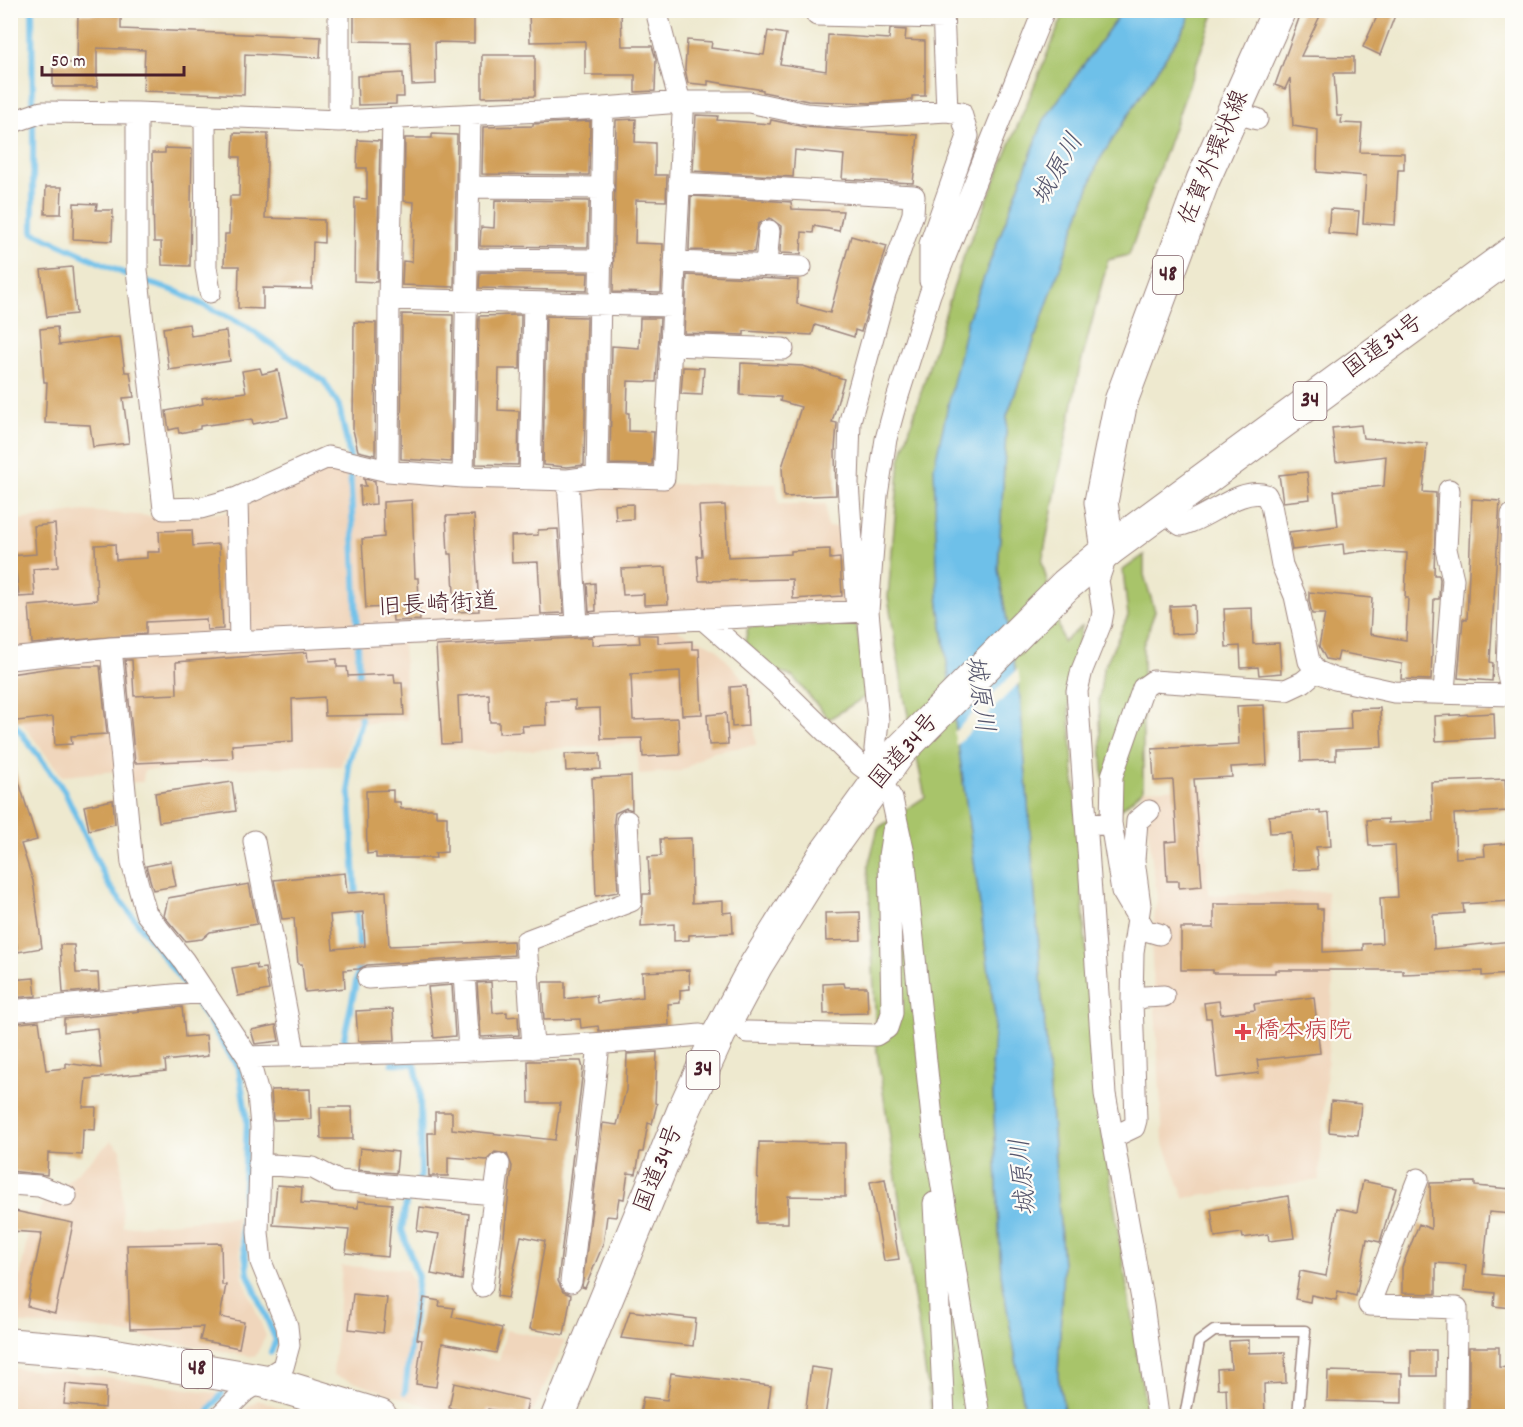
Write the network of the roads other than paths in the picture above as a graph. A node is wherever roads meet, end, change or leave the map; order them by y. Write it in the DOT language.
graph roads {
  1 [pos="339,10"];
  2 [pos="656,10"];
  3 [pos="1044,10"];
  4 [pos="1279,10"];
  5 [pos="840,13"];
  6 [pos="943,14"];
  7 [pos="817,15"];
  8 [pos="681,102"];
  9 [pos="603,108"];
  10 [pos="947,111"];
  11 [pos="137,113"];
  12 [pos="205,116"];
  13 [pos="470,116"];
  14 [pos="27,117"];
  15 [pos="393,118"];
  16 [pos="339,121"];
  17 [pos="680,183"];
  18 [pos="469,187"];
  19 [pos="603,188"];
  20 [pos="769,231"];
  21 [pos="1512,253"];
  22 [pos="468,259"];
  23 [pos="602,260"];
  24 [pos="675,262"];
  25 [pos="766,265"];
  26 [pos="801,267"];
  27 [pos="210,292"];
  28 [pos="930,294"];
  29 [pos="389,299"];
  30 [pos="467,301"];
  31 [pos="534,303"];
  32 [pos="601,305"];
  33 [pos="672,306"];
  34 [pos="670,345"];
  35 [pos="783,349"];
  36 [pos="388,471"];
  37 [pos="464,477"];
  38 [pos="597,477"];
  39 [pos="530,478"];
  40 [pos="568,480"];
  41 [pos="1449,490"];
  42 [pos="237,498"];
  43 [pos="1162,511"];
  44 [pos="1512,515"];
  45 [pos="1108,550"];
  46 [pos="868,611"];
  47 [pos="702,618"];
  48 [pos="577,624"];
  49 [pos="240,641"];
  50 [pos="111,648"];
  51 [pos="10,659"];
  52 [pos="1316,671"];
  53 [pos="1444,691"];
  54 [pos="1512,694"];
  55 [pos="879,778"];
  56 [pos="895,810"];
  57 [pos="1149,811"];
  58 [pos="627,821"];
  59 [pos="1110,823"];
  60 [pos="1088,825"];
  61 [pos="254,841"];
  62 [pos="1138,921"];
  63 [pos="1159,934"];
  64 [pos="529,968"];
  65 [pos="464,973"];
  66 [pos="368,978"];
  67 [pos="204,992"];
  68 [pos="1164,996"];
  69 [pos="1132,1001"];
  70 [pos="10,1011"];
  71 [pos="747,1032"];
  72 [pos="700,1035"];
  73 [pos="600,1045"];
  74 [pos="533,1048"];
  75 [pos="469,1051"];
  76 [pos="294,1056"];
  77 [pos="248,1057"];
  78 [pos="934,1137"];
  79 [pos="1113,1137"];
  80 [pos="260,1164"];
  81 [pos="499,1164"];
  82 [pos="1418,1179"];
  83 [pos="10,1184"];
  84 [pos="495,1194"];
  85 [pos="66,1196"];
  86 [pos="571,1282"];
  87 [pos="482,1286"];
  88 [pos="10,1345"];
  89 [pos="264,1381"];
  90 [pos="220,1416"];
  91 [pos="380,1416"];
  92 [pos="558,1416"];
  93 [pos="944,1416"];
  94 [pos="979,1416"];
  95 [pos="1158,1416"];
  96 [pos="1185,1416"];
  97 [pos="1298,1416"];
  98 [pos="1456,1416"];
  1 -- 16 [label="street"];
  2 -- 8 [label="street"];
  3 -- 28 [label="street"];
  4 -- 45 [label="main road, 佐賀外環状線 / 48"];
  5 -- 6 [label="street"];
  5 -- 7 [label="street"];
  6 -- 10 [label="street"];
  8 -- 9 [label="street"];
  8 -- 10 [label="street"];
  8 -- 17 [label="street"];
  9 -- 13 [label="street"];
  9 -- 19 [label="street"];
  10 -- 28 [label="street"];
  11 -- 12 [label="street"];
  11 -- 14 [label="street"];
  11 -- 42 [label="street"];
  12 -- 16 [label="street"];
  12 -- 27 [label="street"];
  13 -- 15 [label="street"];
  13 -- 18 [label="street"];
  15 -- 16 [label="street"];
  15 -- 29 [label="street"];
  17 -- 24 [label="street"];
  17 -- 46 [label="street"];
  18 -- 19 [label="street"];
  18 -- 22 [label="street"];
  19 -- 23 [label="street"];
  20 -- 25 [label="street"];
  21 -- 43 [label="main road, 国道34号 / 34"];
  22 -- 23 [label="street"];
  22 -- 30 [label="street"];
  23 -- 32 [label="street"];
  24 -- 25 [label="street"];
  24 -- 33 [label="street"];
  25 -- 26 [label="street"];
  28 -- 46 [label="street"];
  29 -- 30 [label="street"];
  29 -- 36 [label="street"];
  30 -- 31 [label="street"];
  30 -- 37 [label="street"];
  31 -- 32 [label="street"];
  31 -- 39 [label="street"];
  32 -- 33 [label="street"];
  32 -- 38 [label="street"];
  33 -- 34 [label="street"];
  34 -- 35 [label="street"];
  34 -- 38 [label="street"];
  36 -- 37 [label="street"];
  36 -- 42 [label="street"];
  37 -- 39 [label="street"];
  38 -- 40 [label="street"];
  39 -- 40 [label="street"];
  40 -- 48 [label="street"];
  41 -- 53 [label="street"];
  42 -- 49 [label="street"];
  43 -- 45 [label="main road, 国道34号 / 34"];
  43 -- 52 [label="street"];
  44 -- 54 [label="street"];
  45 -- 55 [label="main road, 国道34号 / 34"];
  45 -- 60 [label="street"];
  46 -- 47 [label="street, 旧長崎街道"];
  46 -- 55 [label="street"];
  47 -- 48 [label="street, 旧長崎街道"];
  47 -- 55 [label="street"];
  48 -- 49 [label="street, 旧長崎街道"];
  49 -- 50 [label="street, 旧長崎街道"];
  50 -- 51 [label="street, 旧長崎街道"];
  50 -- 67 [label="street"];
  52 -- 53 [label="street"];
  52 -- 59 [label="street"];
  53 -- 54 [label="street"];
  55 -- 56 [label="street"];
  55 -- 92 [label="main road, 国道34号 / 34"];
  56 -- 71 [label="street"];
  56 -- 78 [label="street"];
  57 -- 62 [label="street"];
  58 -- 64 [label="street"];
  59 -- 60 [label="street"];
  59 -- 62 [label="street"];
  60 -- 79 [label="street"];
  61 -- 76 [label="street"];
  62 -- 63 [label="street"];
  62 -- 69 [label="street"];
  64 -- 65 [label="street"];
  64 -- 74 [label="street"];
  65 -- 66 [label="street"];
  65 -- 75 [label="street"];
  67 -- 70 [label="street"];
  67 -- 77 [label="street"];
  68 -- 69 [label="street"];
  69 -- 79 [label="street"];
  72 -- 73 [label="street"];
  73 -- 74 [label="street"];
  73 -- 86 [label="street"];
  74 -- 75 [label="street"];
  75 -- 76 [label="street"];
  76 -- 77 [label="street"];
  77 -- 80 [label="street"];
  78 -- 93 [label="street"];
  78 -- 94 [label="street"];
  79 -- 95 [label="street"];
  80 -- 84 [label="street"];
  80 -- 89 [label="street"];
  81 -- 84 [label="street"];
  82 -- 98 [label="street"];
  83 -- 85 [label="street"];
  84 -- 87 [label="street"];
  88 -- 89 [label="main road, 48"];
  89 -- 90 [label="street"];
  89 -- 91 [label="main road, 48"];
  96 -- 97 [label="lane"];
}
